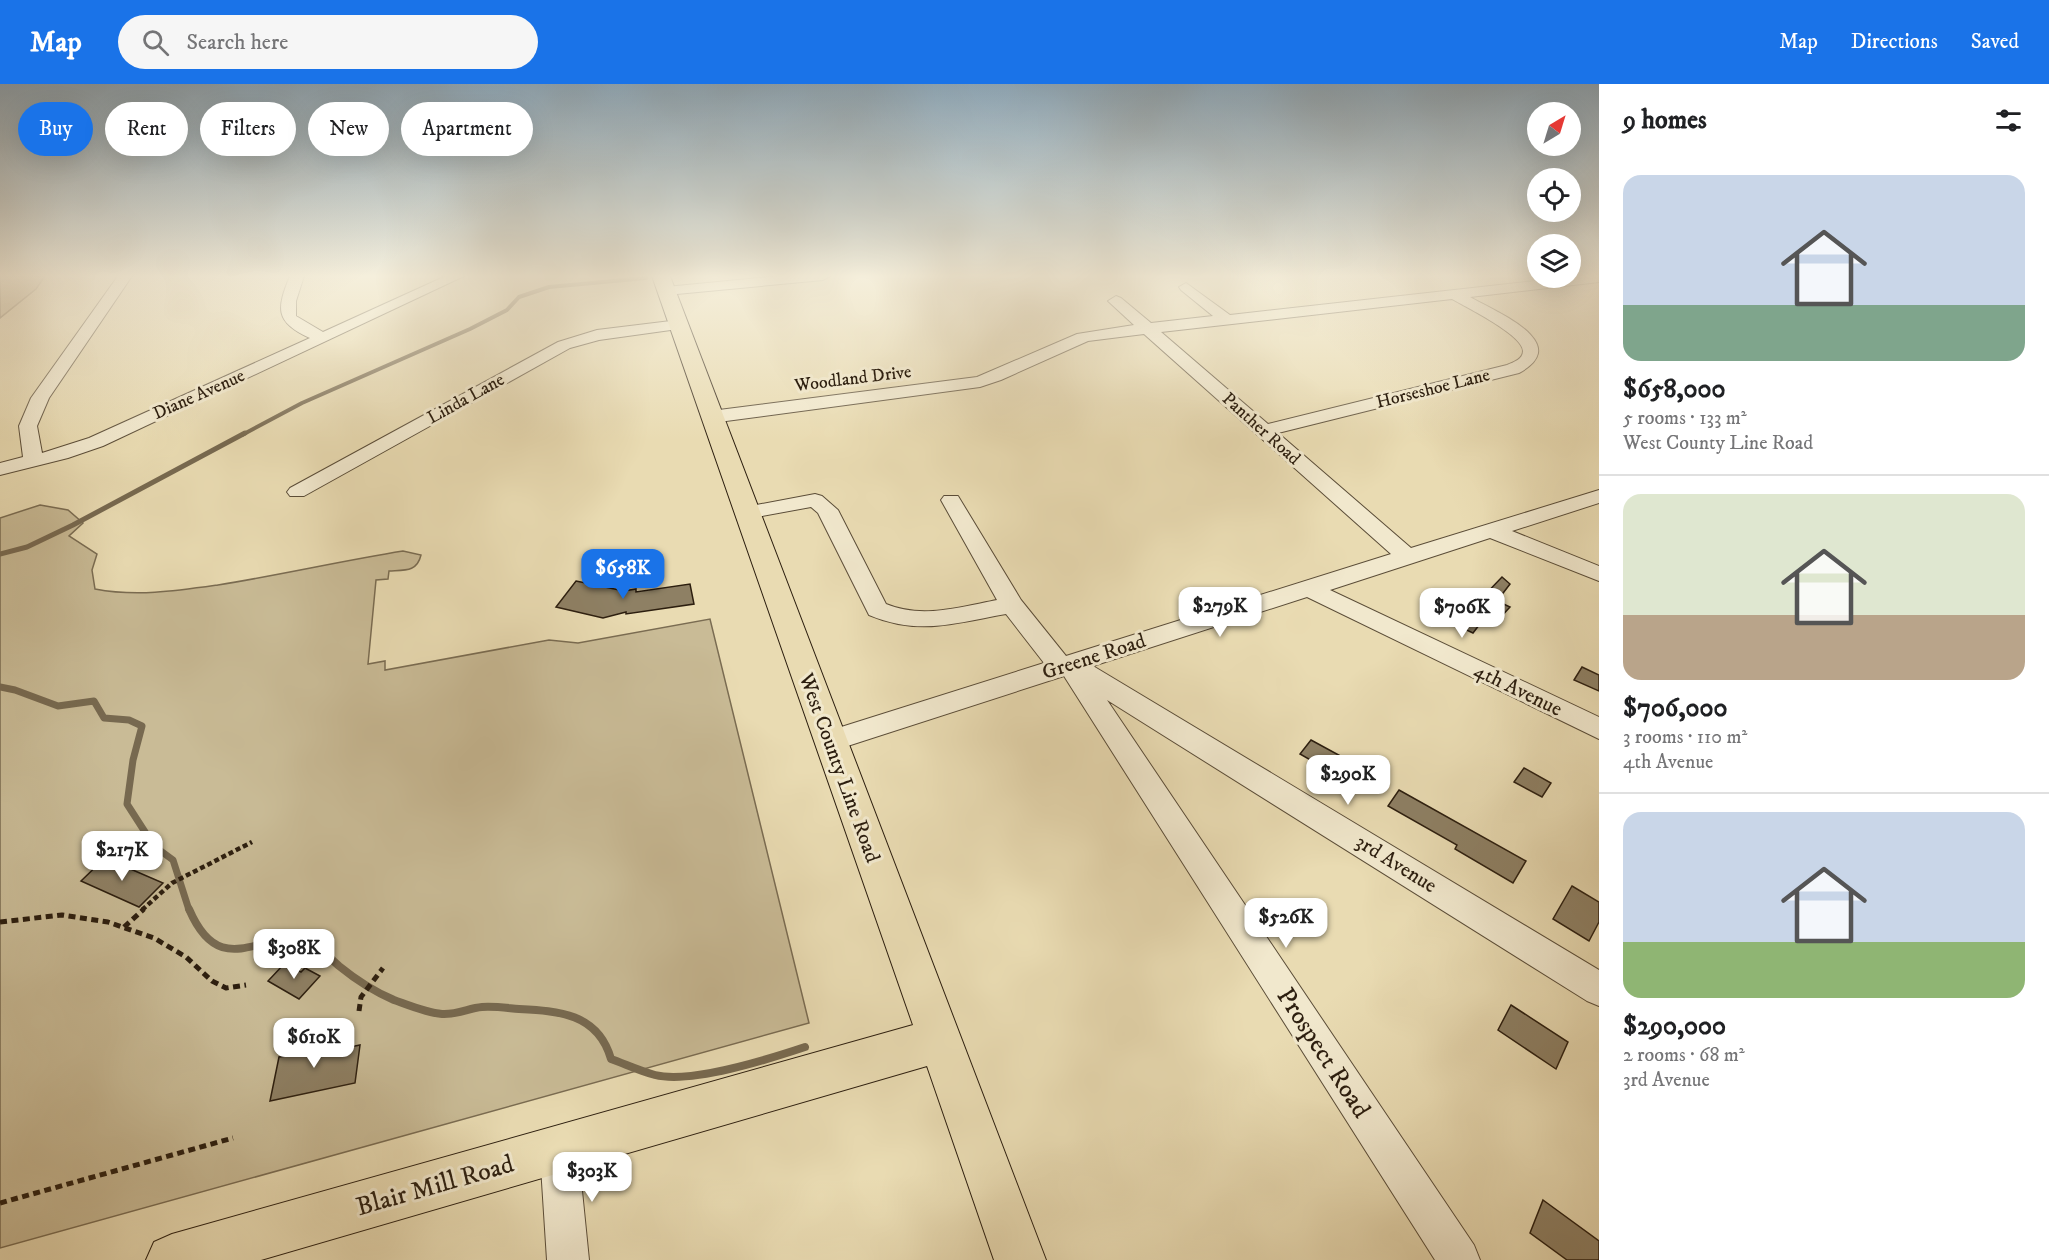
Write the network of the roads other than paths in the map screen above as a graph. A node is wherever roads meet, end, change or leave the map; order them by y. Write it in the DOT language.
graph roads {
  1 [pos="87,331"];
  2 [pos="306,331"];
  3 [pos="339,331"];
  4 [pos="631,331"];
  5 [pos="681,331"];
  6 [pos="1129,331"];
  7 [pos="1151,331"];
  8 [pos="1515,331"];
  9 [pos="324,338"];
  10 [pos="711,417"];
  11 [pos="1264,431"];
  12 [pos="33,461"];
  13 [pos="0,470"];
  14 [pos="297,492"];
  15 [pos="1599,496"];
  16 [pos="951,500"];
  17 [pos="746,513"];
  18 [pos="1490,530"];
  19 [pos="1406,556"];
  20 [pos="1599,574"];
  21 [pos="1306,588"];
  22 [pos="1012,605"];
  23 [pos="1066,666"];
  24 [pos="1599,729"];
  25 [pos="829,741"];
  26 [pos="1599,989"];
  27 [pos="939,1040"];
  28 [pos="559,1151"];
  29 [pos="196,1257"];
  30 [pos="568,1260"];
  31 [pos="1020,1260"];
  32 [pos="1459,1260"];
  1 -- 12 [label="street"];
  2 -- 9 [label="street"];
  3 -- 9 [label="street, Diane Avenue"];
  4 -- 14 [label="street, Linda Lane"];
  5 -- 10 [label="main road, West County Line Road"];
  6 -- 10 [label="street, Woodland Drive"];
  7 -- 11 [label="street, Panther Road"];
  8 -- 11 [label="street, Horseshoe Lane"];
  9 -- 12 [label="street, Diane Avenue"];
  10 -- 17 [label="main road, West County Line Road"];
  11 -- 19 [label="street, Panther Road"];
  12 -- 13 [label="street, Diane Avenue"];
  15 -- 18 [label="street, Greene Road"];
  16 -- 22 [label="street"];
  17 -- 22 [label="street"];
  17 -- 25 [label="main road, West County Line Road"];
  18 -- 19 [label="street, Greene Road"];
  18 -- 20 [label="street"];
  19 -- 21 [label="street, Greene Road"];
  21 -- 23 [label="street, Greene Road"];
  21 -- 24 [label="street, 4th Avenue"];
  22 -- 23 [label="street"];
  23 -- 25 [label="street, Greene Road"];
  23 -- 26 [label="street, 3rd Avenue"];
  23 -- 32 [label="street, Prospect Road"];
  25 -- 27 [label="main road, West County Line Road"];
  27 -- 28 [label="main road, Blair Mill Road"];
  27 -- 31 [label="main road, West County Line Road"];
  28 -- 29 [label="main road, Blair Mill Road"];
  28 -- 30 [label="street"];
}
